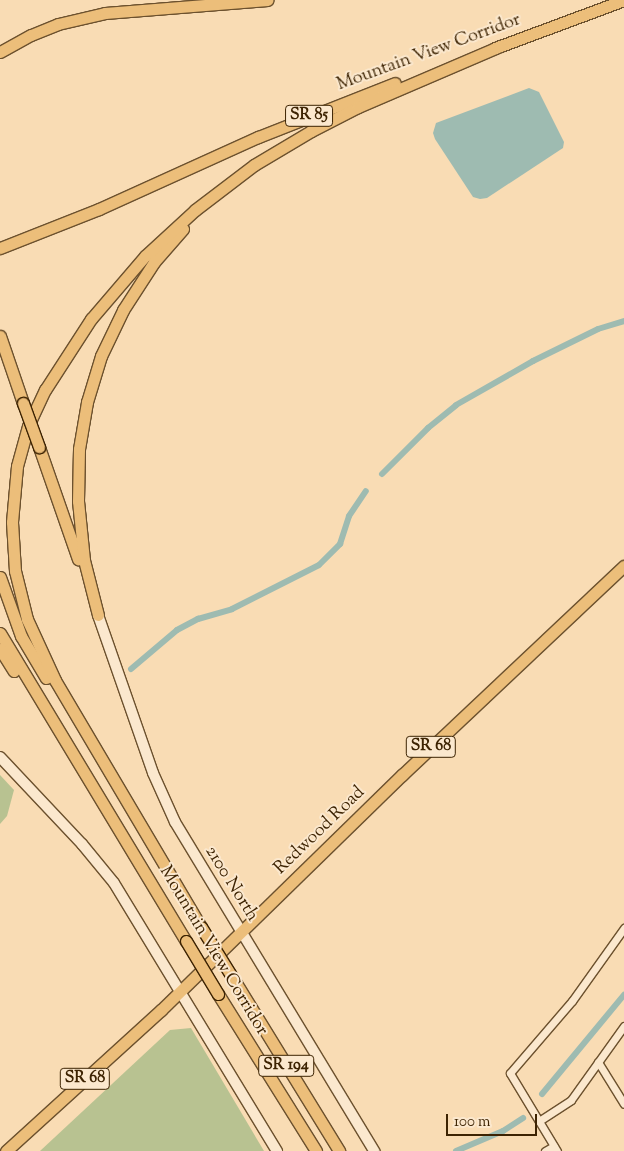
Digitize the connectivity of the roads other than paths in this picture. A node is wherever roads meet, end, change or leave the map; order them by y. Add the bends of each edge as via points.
1 (267, 0) edge
2 (624, 0) edge
3 (500, 46) junction
4 (0, 52) edge
5 (254, 165) junction
6 (0, 248) edge
7 (0, 336) edge
8 (624, 566) edge
9 (0, 577) edge
10 (98, 615) junction
11 (0, 633) edge
12 (0, 649) edge
13 (0, 757) edge
14 (113, 820) junction
15 (141, 827) junction
16 (624, 928) edge
17 (242, 932) junction
18 (180, 991) junction
19 (624, 1026) edge
20 (598, 1062) junction
21 (624, 1104) edge
22 (539, 1121) junction
23 (556, 1148) edge
24 (6, 1151) edge
25 (277, 1151) edge
26 (316, 1151) edge
27 (339, 1151) edge
28 (374, 1151) edge
29 (545, 1151) edge

1 - 4 main road via 105,13 44,30
2 - 3 main road, Mountain View Corridor / SR 85
3 - 5 main road via 342,115
3 - 6 main road, Mountain View Corridor / SR 85 via 303,119 71,221
5 - 10 main road via 197,215 154,262 123,310 99,363 84,417 77,481 81,540
5 - 15 main road via 178,224 104,302 72,345 42,396 28,426 17,466 12,547 27,619 55,680
7 - 10 main road, bridge
8 - 17 main road, Redwood Road / SR 68 via 402,775
9 - 15 main road via 28,650
10 - 17 main road, 2100 North via 166,804
11 - 14 main road
12 - 14 main road
13 - 18 main road via 106,872
14 - 26 main road, Mountain View Corridor / SR 194, bridge
15 - 27 main road, Mountain View Corridor / SR 194, bridge
16 - 22 street via 572,1001 510,1073
17 - 18 main road, Redwood Road / SR 68
17 - 28 main road, 2100 North
18 - 24 main road, Redwood Road / SR 68
18 - 25 main road
19 - 20 street
20 - 21 street
20 - 22 street via 571,1100
22 - 23 street
23 - 29 street

